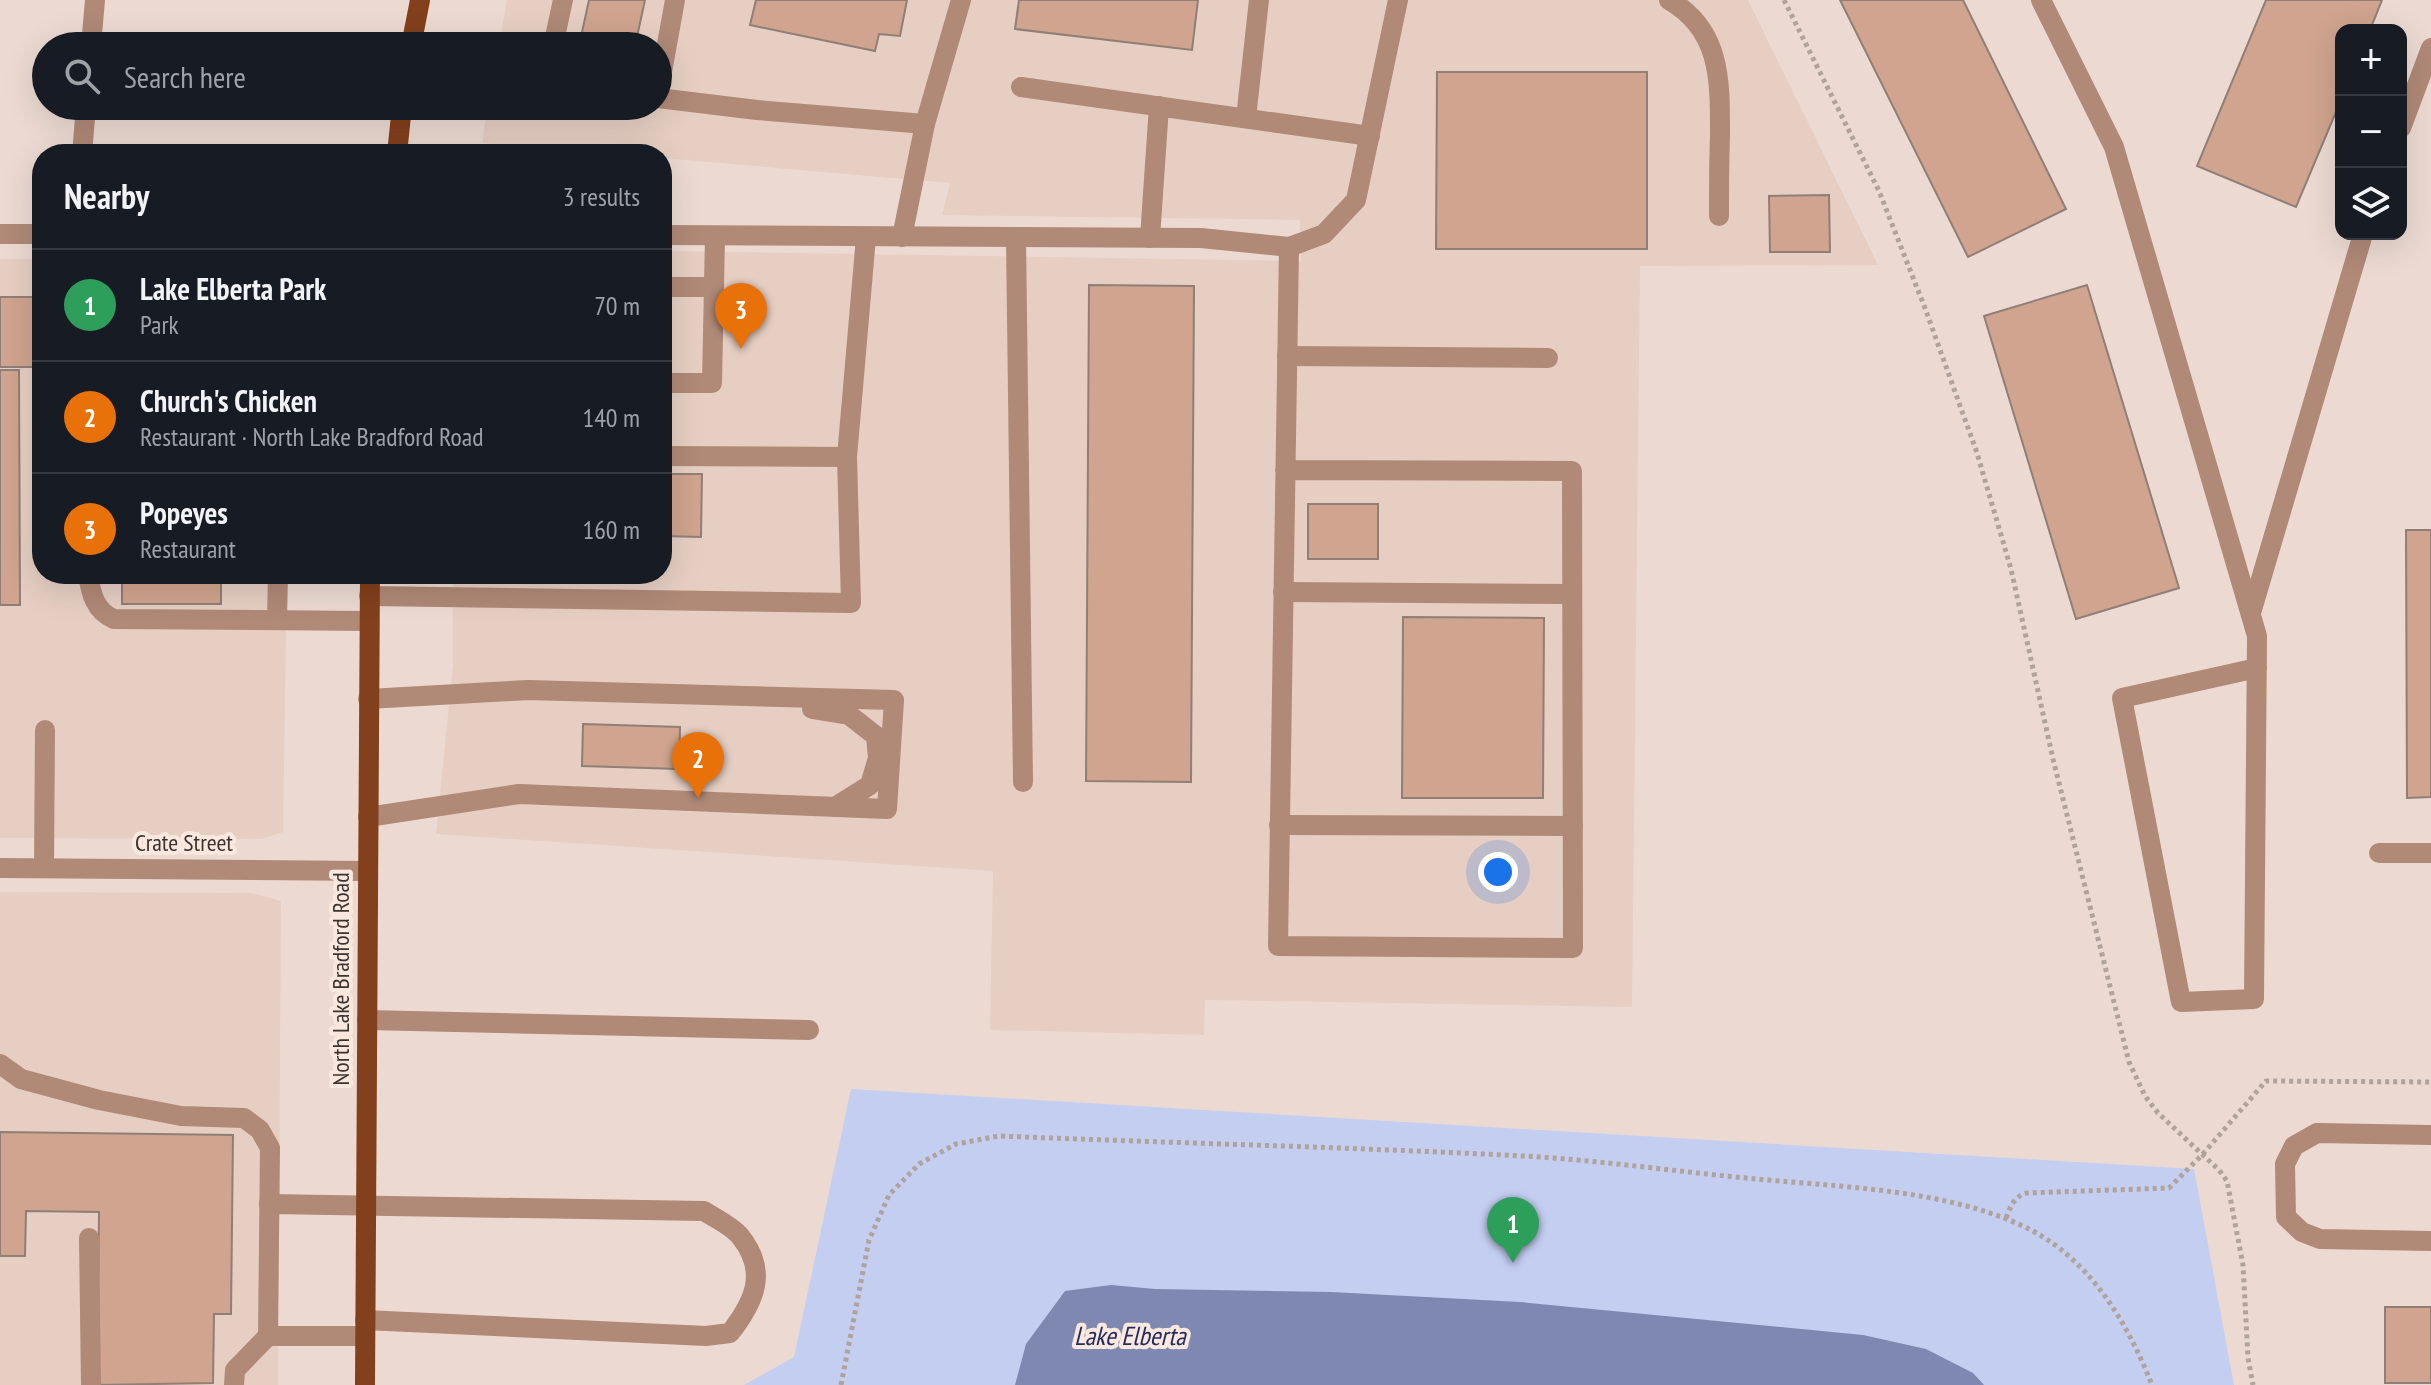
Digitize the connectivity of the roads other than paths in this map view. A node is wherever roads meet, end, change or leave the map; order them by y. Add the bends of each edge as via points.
1 (95, 0) edge
2 (420, 0) edge
3 (563, 0) edge
4 (675, 0) edge
5 (1259, 0) edge
6 (1398, 0) edge
7 (1669, 0) edge
8 (2041, 0) edge
9 (959, 2) edge
10 (92, 32) edge
11 (414, 32) edge
12 (556, 32) edge
13 (669, 32) edge
14 (2431, 48) edge
15 (1021, 87) dead end
16 (672, 98) edge
17 (1159, 106) junction
18 (2407, 112) edge
19 (1246, 118) junction
20 (85, 120) edge
21 (401, 120) edge
22 (925, 124) junction
23 (1370, 136) junction
24 (83, 144) edge
25 (398, 144) edge
26 (1719, 216) dead end
27 (0, 234) edge
28 (32, 234) edge
29 (672, 235) edge
30 (715, 236) junction
31 (866, 237) junction
32 (902, 237) junction
33 (1016, 238) junction
34 (1150, 238) junction
35 (2361, 240) edge
36 (1289, 247) junction
37 (672, 287) edge
38 (713, 287) junction
39 (1287, 356) junction
40 (1548, 358) dead end
41 (672, 383) edge
42 (672, 456) edge
43 (847, 457) junction
44 (1285, 470) junction
45 (90, 584) edge
46 (278, 584) edge
47 (370, 584) edge
48 (1283, 592) junction
49 (1572, 594) junction
50 (369, 596) junction
51 (2251, 613) junction
52 (277, 620) junction
53 (369, 621) junction
54 (2257, 668) junction
55 (556, 690) junction
56 (368, 699) junction
57 (45, 730) dead end
58 (1023, 782) dead end
59 (835, 807) junction
60 (368, 817) junction
61 (1279, 825) junction
62 (1573, 826) junction
63 (2379, 853) dead end
64 (2431, 853) edge
65 (0, 868) edge
66 (44, 868) junction
67 (367, 871) junction
68 (367, 1020) junction
69 (809, 1030) dead end
70 (0, 1064) edge
71 (2431, 1135) edge
72 (269, 1204) junction
73 (365, 1206) junction
74 (89, 1238) dead end
75 (2431, 1241) edge
76 (365, 1328) junction
77 (268, 1336) junction
78 (91, 1385) edge
79 (234, 1385) edge
80 (365, 1385) edge

1 - 10 street
2 - 11 main road
3 - 12 street
4 - 13 street
5 - 19 street
6 - 23 street
7 - 26 street via 1694,20 1712,48 1720,81
8 - 51 street via 2114,147
9 - 22 street
14 - 18 street
15 - 17 street
16 - 22 street
17 - 19 street
17 - 34 street
19 - 23 street
20 - 24 street
21 - 25 main road
22 - 32 street
23 - 36 street via 1356,200 1324,234
27 - 28 street
29 - 30 street
30 - 31 street
30 - 38 street
31 - 32 street
31 - 43 street
32 - 33 street
33 - 34 street
33 - 58 street
34 - 36 street
35 - 51 street
36 - 39 street
37 - 38 street
38 - 41 street via 712,383
39 - 40 street
39 - 44 street
42 - 43 street
43 - 50 street via 851,603
44 - 48 street
44 - 49 street via 1572,471
45 - 52 street via 102,614 114,619
46 - 52 street
47 - 50 main road, North Lake Bradford Road
48 - 49 street
48 - 61 street
49 - 62 street
50 - 53 main road, North Lake Bradford Road
51 - 54 street
52 - 53 street
53 - 56 main road, North Lake Bradford Road
54 - 54 street via 2122,698 2181,1002 2254,999
55 - 56 street
55 - 59 street via 583,704 825,709 849,715 876,736 878,758 870,785
55 - 59 street via 894,700 887,809
56 - 60 main road, North Lake Bradford Road
57 - 66 street
59 - 60 street via 519,794
60 - 67 main road, North Lake Bradford Road
61 - 62 street
61 - 62 street via 1278,946 1557,948 1573,948
63 - 64 street
65 - 66 street, Crate Street
66 - 67 street, Crate Street
67 - 68 main road, North Lake Bradford Road
68 - 69 street
68 - 73 main road, North Lake Bradford Road
70 - 72 street via 21,1079 99,1100 181,1116 244,1118 260,1130 270,1148
71 - 75 street via 2317,1133 2294,1146 2285,1164 2286,1217 2302,1232 2320,1239
72 - 73 street
72 - 77 street
73 - 76 main road, North Lake Bradford Road
73 - 76 street via 704,1211 740,1234 757,1281 748,1309 730,1333 706,1336
74 - 78 street
76 - 77 street
76 - 80 main road, North Lake Bradford Road
77 - 79 street via 235,1370

